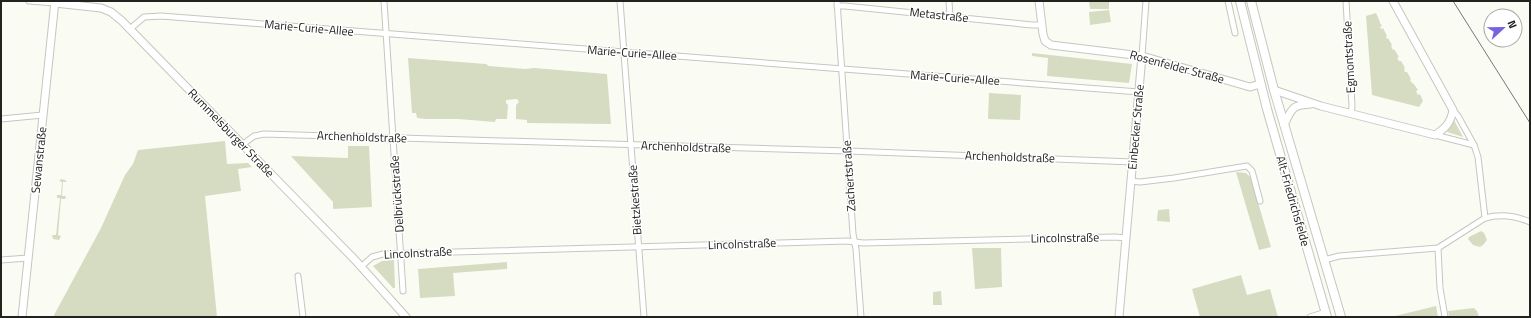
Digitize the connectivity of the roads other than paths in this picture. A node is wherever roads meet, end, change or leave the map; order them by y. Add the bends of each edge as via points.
1 (28, 1) edge
2 (384, 1) edge
3 (620, 1) edge
4 (950, 1) edge
5 (1039, 1) edge
6 (1146, 1) edge
7 (1228, 1) edge
8 (1240, 1) edge
9 (1251, 1) edge
10 (1346, 1) edge
11 (1393, 1) edge
12 (55, 2) edge
13 (837, 4) edge
14 (950, 17) junction
15 (1042, 25) junction
16 (130, 29) junction
17 (1235, 33) dead end
18 (387, 34) junction
19 (624, 53) junction
20 (1142, 56) junction
21 (841, 70) junction
22 (1260, 84) junction
23 (1274, 90) junction
24 (1139, 92) junction
25 (1316, 104) junction
26 (1453, 110) junction
27 (1351, 114) junction
28 (44, 116) junction
29 (1, 119) edge
30 (1284, 124) junction
31 (1435, 135) junction
32 (393, 138) junction
33 (242, 145) junction
34 (631, 145) junction
35 (1474, 145) junction
36 (848, 151) junction
37 (1133, 162) junction
38 (1131, 181) junction
39 (1260, 201) dead end
40 (1485, 218) junction
41 (1530, 222) edge
42 (1126, 238) junction
43 (854, 242) junction
44 (639, 247) junction
45 (1438, 248) junction
46 (400, 253) junction
47 (28, 258) junction
48 (1, 260) edge
49 (1324, 260) junction
50 (361, 267) junction
51 (298, 276) dead end
52 (403, 291) dead end
53 (1327, 315) edge
54 (22, 317) edge
55 (303, 317) edge
56 (406, 317) edge
57 (644, 317) edge
58 (861, 317) edge
59 (1119, 317) edge
60 (1310, 317) edge
61 (1341, 317) edge
62 (1445, 317) edge

1 - 12 street, Rummelsburger Straße
2 - 18 street, Delbrückstraße
3 - 19 street, Bietzkestraße
4 - 14 street
5 - 15 street
6 - 20 street, Einbecker Straße
7 - 17 street
8 - 22 main road, Alt-Friedrichsfelde
9 - 23 main road, Alt-Friedrichsfelde
10 - 27 street, Egmontstraße
11 - 26 street
12 - 16 street, Rummelsburger Straße via 108,10
12 - 28 street, Sewanstraße
13 - 14 street, Metastraße
13 - 21 street, Zachertstraße
14 - 15 street, Metastraße
15 - 20 street, Rosenfelder Straße via 1046,41 1052,45
16 - 18 street, Marie-Curie-Allee via 144,17 157,16
16 - 33 street, Rummelsburger Straße
18 - 19 street, Marie-Curie-Allee
18 - 32 street, Delbrückstraße
19 - 21 street, Marie-Curie-Allee
19 - 34 street, Bietzkestraße
20 - 22 street, Rosenfelder Straße via 1250,87
20 - 24 street, Einbecker Straße
21 - 24 street, Marie-Curie-Allee
21 - 36 street, Zachertstraße
22 - 53 main road, Alt-Friedrichsfelde
23 - 25 street
23 - 30 main road, Alt-Friedrichsfelde
24 - 37 street, Einbecker Straße
25 - 27 street
25 - 30 street via 1298,104
26 - 31 street via 1448,125
26 - 35 street
27 - 31 street
28 - 29 street
28 - 47 street, Sewanstraße
30 - 49 main road, Alt-Friedrichsfelde
31 - 35 street
32 - 33 street, Archenholdstraße via 264,134 254,136
32 - 34 street, Archenholdstraße
32 - 46 street, Delbrückstraße
33 - 50 street, Rummelsburger Straße
34 - 36 street, Archenholdstraße
34 - 44 street, Bietzkestraße
35 - 40 street via 1478,157
36 - 37 street, Archenholdstraße
36 - 43 street, Zachertstraße
37 - 38 street, Einbecker Straße
38 - 39 street, Einbecker Straße via 1174,178 1248,166 1252,171
38 - 42 street, Einbecker Straße
40 - 41 street via 1514,217
40 - 45 street
42 - 43 street, Lincolnstraße
42 - 59 street, Einbecker Straße
43 - 44 street, Lincolnstraße
43 - 58 street, Zachertstraße
44 - 46 street, Lincolnstraße
44 - 57 street, Bietzkestraße
45 - 49 street via 1339,256
45 - 62 street via 1440,288
46 - 50 street, Lincolnstraße via 372,257
46 - 52 street, Delbrückstraße
47 - 48 street
47 - 54 street, Sewanstraße
49 - 61 main road, Alt-Friedrichsfelde
50 - 56 street, Rummelsburger Straße
51 - 55 street
53 - 60 street

